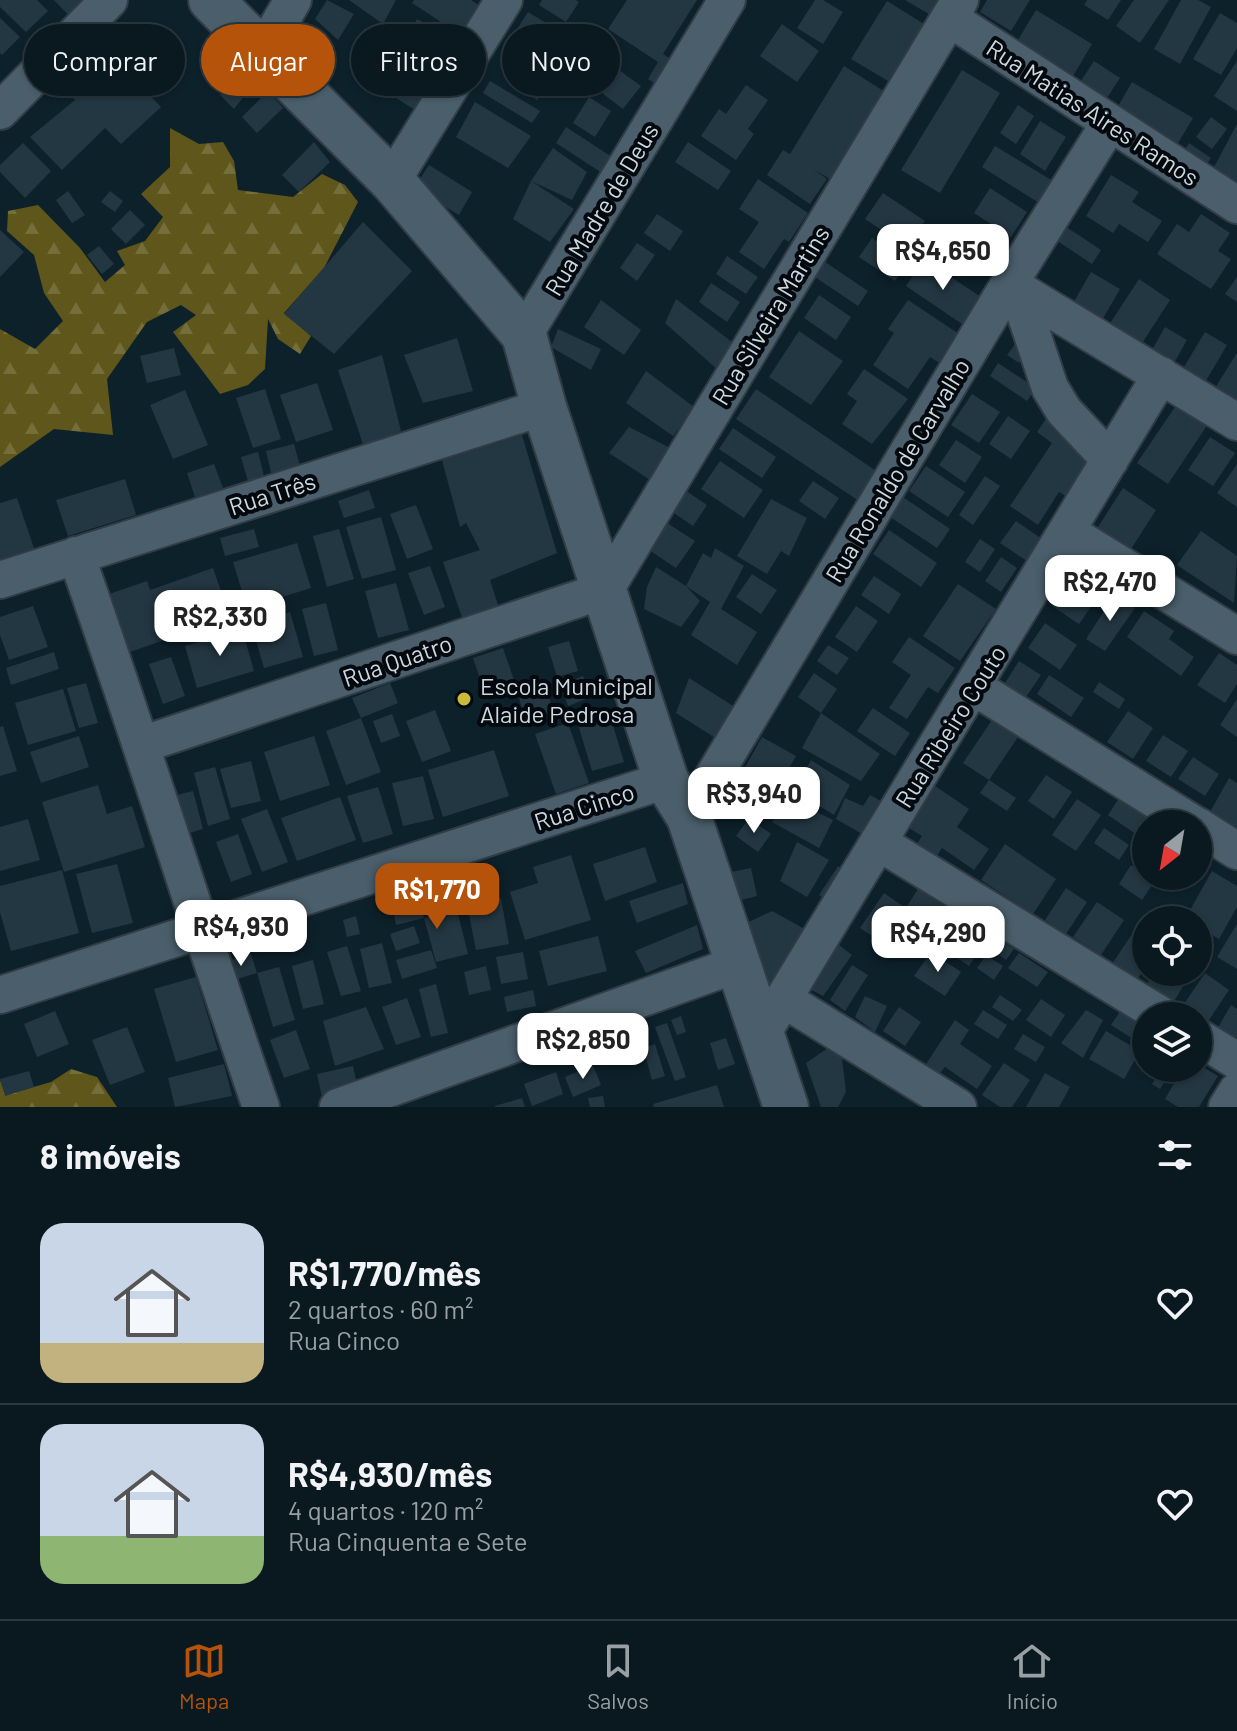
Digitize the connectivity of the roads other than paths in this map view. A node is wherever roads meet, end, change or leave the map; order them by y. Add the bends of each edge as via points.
1 (109, 0) edge
2 (211, 0) edge
3 (293, 0) edge
4 (504, 0) edge
5 (727, 0) edge
6 (955, 9) edge
7 (235, 24) edge
8 (279, 24) edge
9 (308, 96) edge
10 (0, 111) edge
11 (1109, 124) junction
12 (392, 181) junction
13 (1237, 205) edge
14 (1013, 286) junction
15 (524, 335) junction
16 (1161, 375) junction
17 (544, 407) junction
18 (1237, 422) edge
19 (1110, 460) junction
20 (1068, 532) junction
21 (76, 555) junction
22 (0, 580) edge
23 (605, 590) junction
24 (1237, 636) edge
25 (974, 687) junction
26 (144, 744) junction
27 (666, 780) junction
28 (1172, 810) edge
29 (689, 817) junction
30 (1212, 835) edge
31 (878, 842) junction
32 (1237, 851) edge
33 (200, 930) junction
34 (738, 964) junction
35 (0, 995) edge
36 (1140, 1002) edge
37 (774, 1017) junction
38 (1212, 1046) edge
39 (1237, 1061) edge
40 (1237, 1091) edge
41 (261, 1107) edge
42 (338, 1107) edge
43 (786, 1107) edge
44 (958, 1107) edge
45 (1227, 1107) edge

1 - 10 street
2 - 7 street
3 - 8 street
4 - 12 street
5 - 15 street, Rua Madre de Deus
6 - 11 street, Rua Matias Aires Ramos
6 - 23 street, Rua Silveira Martins
9 - 12 street
11 - 13 street, Rua Matias Aires Ramos
11 - 14 street, Rua Ronaldo de Carvalho
12 - 15 street
14 - 16 street
14 - 19 street via 1050,388
14 - 29 street, Rua Ronaldo de Carvalho
15 - 17 street
16 - 18 street
16 - 19 street, Rua Ribeiro Couto
17 - 21 street, Rua Três
17 - 23 street
19 - 20 street, Rua Ribeiro Couto
20 - 24 street
20 - 25 street, Rua Ribeiro Couto
21 - 22 street, Rua Três
21 - 26 street
23 - 26 street, Rua Quatro
23 - 27 street
25 - 28 street
25 - 31 street, Rua Ribeiro Couto
26 - 33 street
27 - 29 street
27 - 33 street, Rua Cinco
29 - 34 street
30 - 32 street
31 - 36 street
31 - 37 street, Rua Ribeiro Couto
33 - 35 street, Rua Cinco
33 - 41 street
34 - 37 street
34 - 42 street
37 - 43 street
37 - 44 street
38 - 39 street
40 - 45 street

